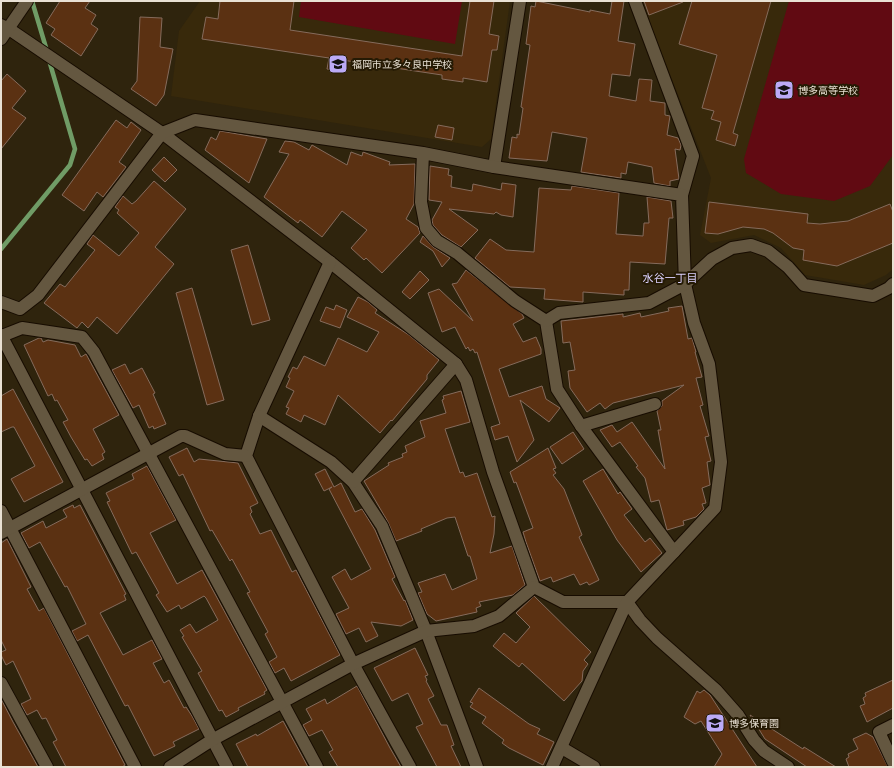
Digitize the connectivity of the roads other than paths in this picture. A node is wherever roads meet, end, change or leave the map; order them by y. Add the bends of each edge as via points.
1 (27, 1) edge
2 (520, 1) edge
3 (635, 1) edge
4 (5, 27) edge
5 (1, 39) edge
6 (162, 134) junction
7 (423, 153) junction
8 (494, 167) junction
9 (682, 195) junction
10 (330, 262) junction
11 (685, 284) junction
12 (893, 284) edge
13 (1, 302) edge
14 (546, 321) junction
15 (1, 336) edge
16 (456, 364) junction
17 (656, 404) dead end
18 (259, 416) junction
19 (581, 426) junction
20 (149, 453) junction
21 (246, 456) junction
22 (353, 482) junction
23 (82, 490) junction
24 (1, 511) edge
25 (6, 531) edge
26 (674, 552) junction
27 (534, 587) junction
28 (627, 602) junction
29 (426, 631) junction
30 (353, 664) junction
31 (1, 683) edge
32 (282, 702) junction
33 (893, 725) edge
34 (212, 740) junction
35 (562, 748) junction
36 (893, 762) edge
37 (47, 767) edge
38 (135, 767) edge
39 (170, 767) edge
40 (227, 767) edge
41 (317, 767) edge
42 (410, 767) edge
43 (477, 767) edge
44 (552, 767) edge
45 (594, 767) edge
46 (788, 767) edge

1 - 4 street
2 - 8 street
3 - 9 street via 693,156
4 - 5 street
4 - 6 street
6 - 7 street via 195,120
6 - 10 street
6 - 13 street via 38,295 20,309
7 - 8 street
7 - 14 street via 421,202 426,228 437,241 457,253 515,301
8 - 9 street
9 - 11 street
10 - 16 street
10 - 18 street
11 - 12 street via 712,259 732,248 751,246 768,250 804,284 873,296
11 - 14 street via 649,303 559,313
11 - 26 street via 694,323 709,364 721,462 715,508
14 - 19 street via 557,389
15 - 20 street via 22,328 82,337 94,352
15 - 23 street
16 - 22 street
16 - 27 street via 466,380 493,472
17 - 19 street
18 - 21 street
18 - 22 street via 330,462
19 - 26 street
20 - 21 street via 181,436 186,436 226,454
20 - 23 street
20 - 32 street
21 - 30 street
22 - 29 street via 382,526
23 - 25 street
23 - 34 street
24 - 25 street
25 - 38 street
26 - 28 street
27 - 28 street via 563,602
27 - 29 street via 499,616 474,626
28 - 35 street
28 - 46 street via 657,638 716,690 738,715 754,740
29 - 30 street
29 - 43 street
30 - 32 street
30 - 42 street
31 - 37 street
32 - 34 street
32 - 41 street
33 - 36 street via 879,732
34 - 39 street
34 - 40 street
35 - 44 street
35 - 45 street

